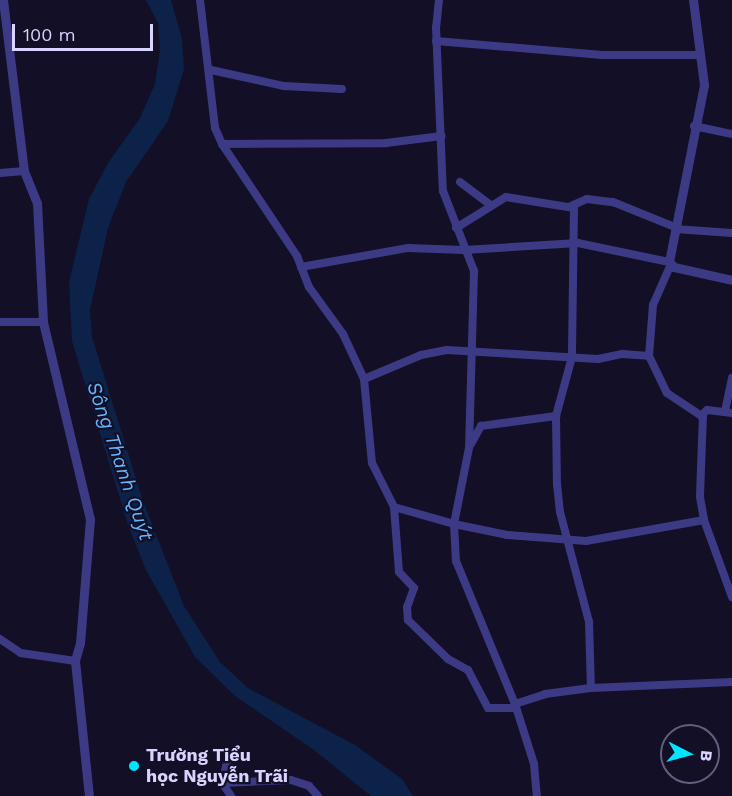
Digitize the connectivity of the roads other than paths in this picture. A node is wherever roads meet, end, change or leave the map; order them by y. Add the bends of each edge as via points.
1 (3, 0) edge
2 (200, 0) edge
3 (438, 0) edge
4 (693, 0) edge
5 (436, 41) junction
6 (701, 55) junction
7 (211, 70) junction
8 (342, 89) dead end
9 (694, 126) junction
10 (732, 134) edge
11 (442, 136) junction
12 (222, 144) junction
13 (24, 171) junction
14 (0, 173) edge
15 (460, 182) dead end
16 (491, 205) junction
17 (571, 206) junction
18 (456, 228) junction
19 (675, 228) junction
20 (732, 232) edge
21 (571, 246) junction
22 (464, 250) junction
23 (670, 263) junction
24 (301, 267) junction
25 (732, 280) edge
26 (0, 322) edge
27 (43, 322) junction
28 (473, 350) junction
29 (649, 356) junction
30 (572, 357) junction
31 (732, 378) edge
32 (364, 379) junction
33 (729, 412) edge
34 (556, 416) junction
35 (703, 417) junction
36 (469, 448) junction
37 (394, 507) junction
38 (704, 520) junction
39 (454, 524) junction
40 (568, 540) junction
41 (732, 597) edge
42 (0, 639) edge
43 (75, 661) junction
44 (732, 682) edge
45 (591, 688) junction
46 (515, 706) junction
47 (227, 762) dead end
48 (222, 783) junction
49 (89, 796) edge
50 (231, 796) edge
51 (318, 796) edge
52 (537, 796) edge

1 - 13 street
2 - 7 street
3 - 5 street
4 - 6 street
5 - 6 street via 602,55
5 - 11 street
6 - 9 street via 704,85
7 - 8 street via 284,86
7 - 12 street via 215,128
9 - 10 street
9 - 19 street
11 - 12 street via 386,143
11 - 18 street via 443,191
12 - 24 street via 266,205
13 - 14 street
13 - 27 street via 37,203
15 - 16 street
16 - 17 street via 506,198
16 - 18 street
17 - 19 street via 587,199 613,202
17 - 21 street
18 - 22 street
19 - 20 street
19 - 23 street
21 - 22 street
21 - 23 street via 585,243
21 - 30 street
22 - 24 street via 408,248
22 - 28 street via 474,271
23 - 25 street
23 - 29 street via 653,305
24 - 32 street via 323,311 353,351
26 - 27 street
27 - 43 street via 90,519 80,643
28 - 30 street
28 - 32 street via 421,355
28 - 36 street
29 - 30 street
29 - 35 street via 667,393
30 - 34 street
31 - 33 street
32 - 37 street via 372,463
33 - 35 street via 707,410
34 - 36 street via 481,426
34 - 40 street via 558,493
35 - 38 street via 700,497
36 - 39 street
37 - 39 street
37 - 46 street via 399,572 414,588 407,607 408,620 448,659 468,670 488,708
38 - 40 street via 586,541
38 - 41 street
39 - 40 street via 507,535
39 - 46 street via 456,561
40 - 45 street via 589,622
42 - 43 street via 21,653
43 - 49 street
44 - 45 street
45 - 46 street via 545,694
46 - 52 street via 534,764
47 - 48 street
48 - 50 street
48 - 51 street via 291,780 309,786

